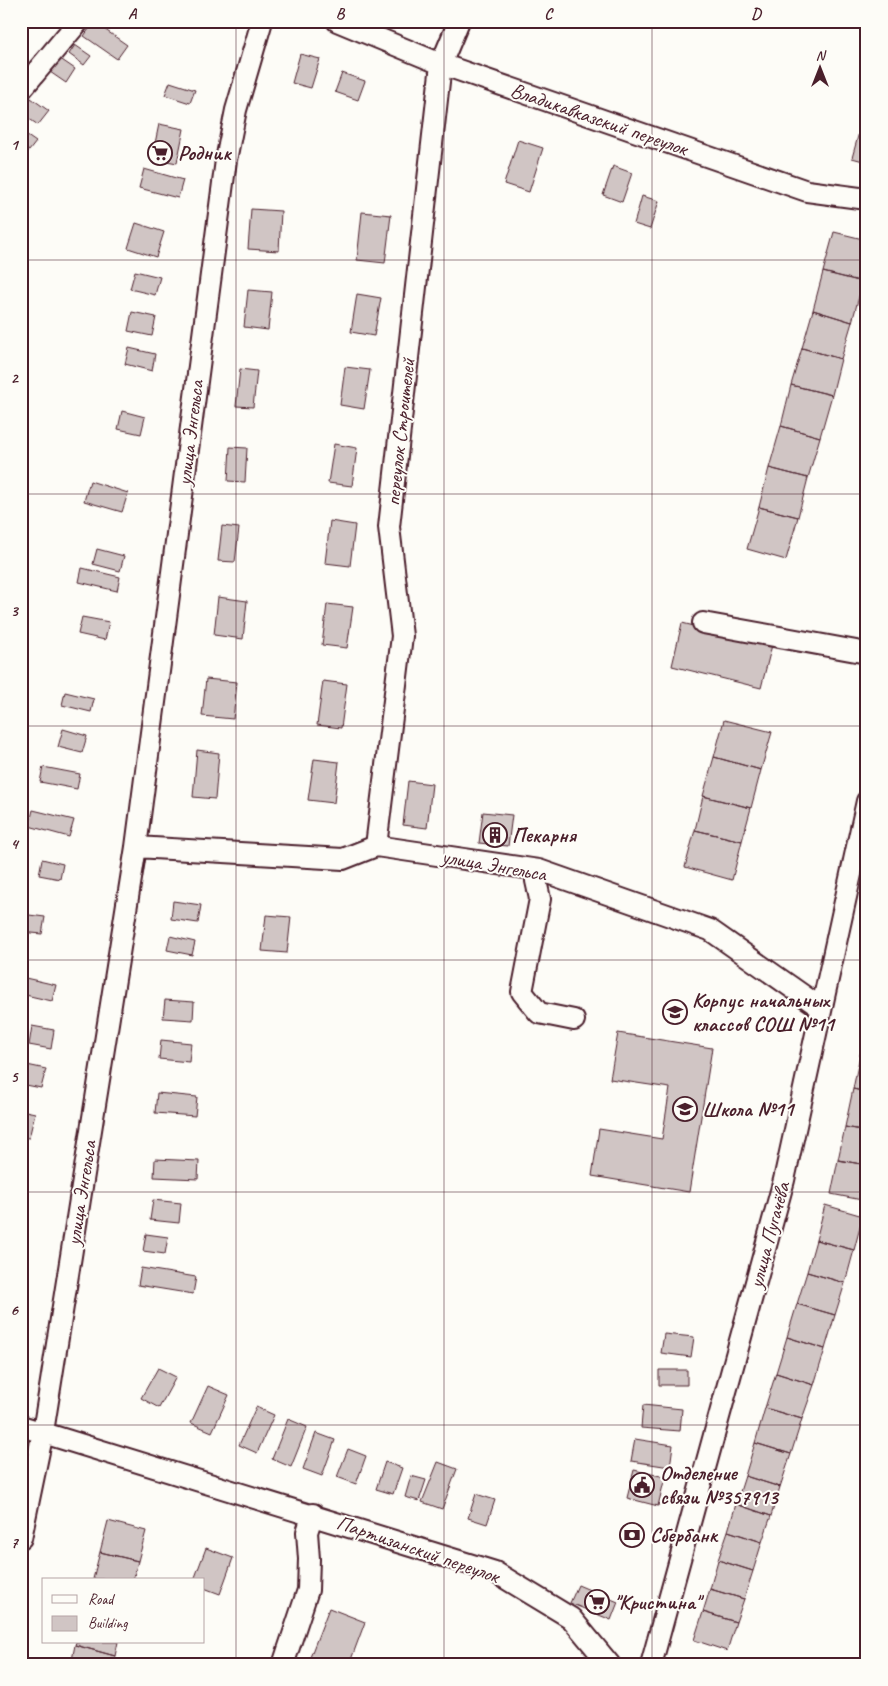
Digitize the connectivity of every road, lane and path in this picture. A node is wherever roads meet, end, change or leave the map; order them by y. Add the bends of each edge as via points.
1 (79, 21) edge
2 (262, 21) edge
3 (337, 21) edge
4 (459, 21) edge
5 (441, 64) junction
6 (21, 90) edge
7 (867, 199) edge
8 (703, 623) dead end
9 (867, 653) edge
10 (867, 801) edge
11 (376, 846) junction
12 (136, 848) junction
13 (539, 870) junction
14 (821, 1008) junction
15 (574, 1020) dead end
16 (21, 1426) edge
17 (43, 1432) junction
18 (313, 1514) junction
19 (21, 1538) edge
20 (283, 1665) edge
21 (610, 1665) edge
22 (651, 1665) edge

1 - 6 street
2 - 12 street, улица Энгельса via 236,110 226,160
3 - 5 street, Владикавказский переулок
4 - 5 street, переулок Строителей
5 - 7 street, Владикавказский переулок via 807,191
5 - 11 street, переулок Строителей via 390,528 402,636
8 - 9 street
10 - 14 street, улица Пугачёва via 842,894
11 - 12 street, улица Энгельса via 343,859
11 - 13 street, улица Энгельса
12 - 17 street, улица Энгельса
13 - 14 street, улица Энгельса via 710,930
13 - 15 street via 536,882 540,899 522,992 539,1013
14 - 22 street, улица Пугачёва via 784,1180
16 - 17 street, Партизанский переулок
17 - 18 street, Партизанский переулок
17 - 19 street, улица Энгельса
18 - 20 street, Партизанский переулок via 307,1532 308,1590
18 - 21 street, Партизанский переулок via 494,1572 571,1618

